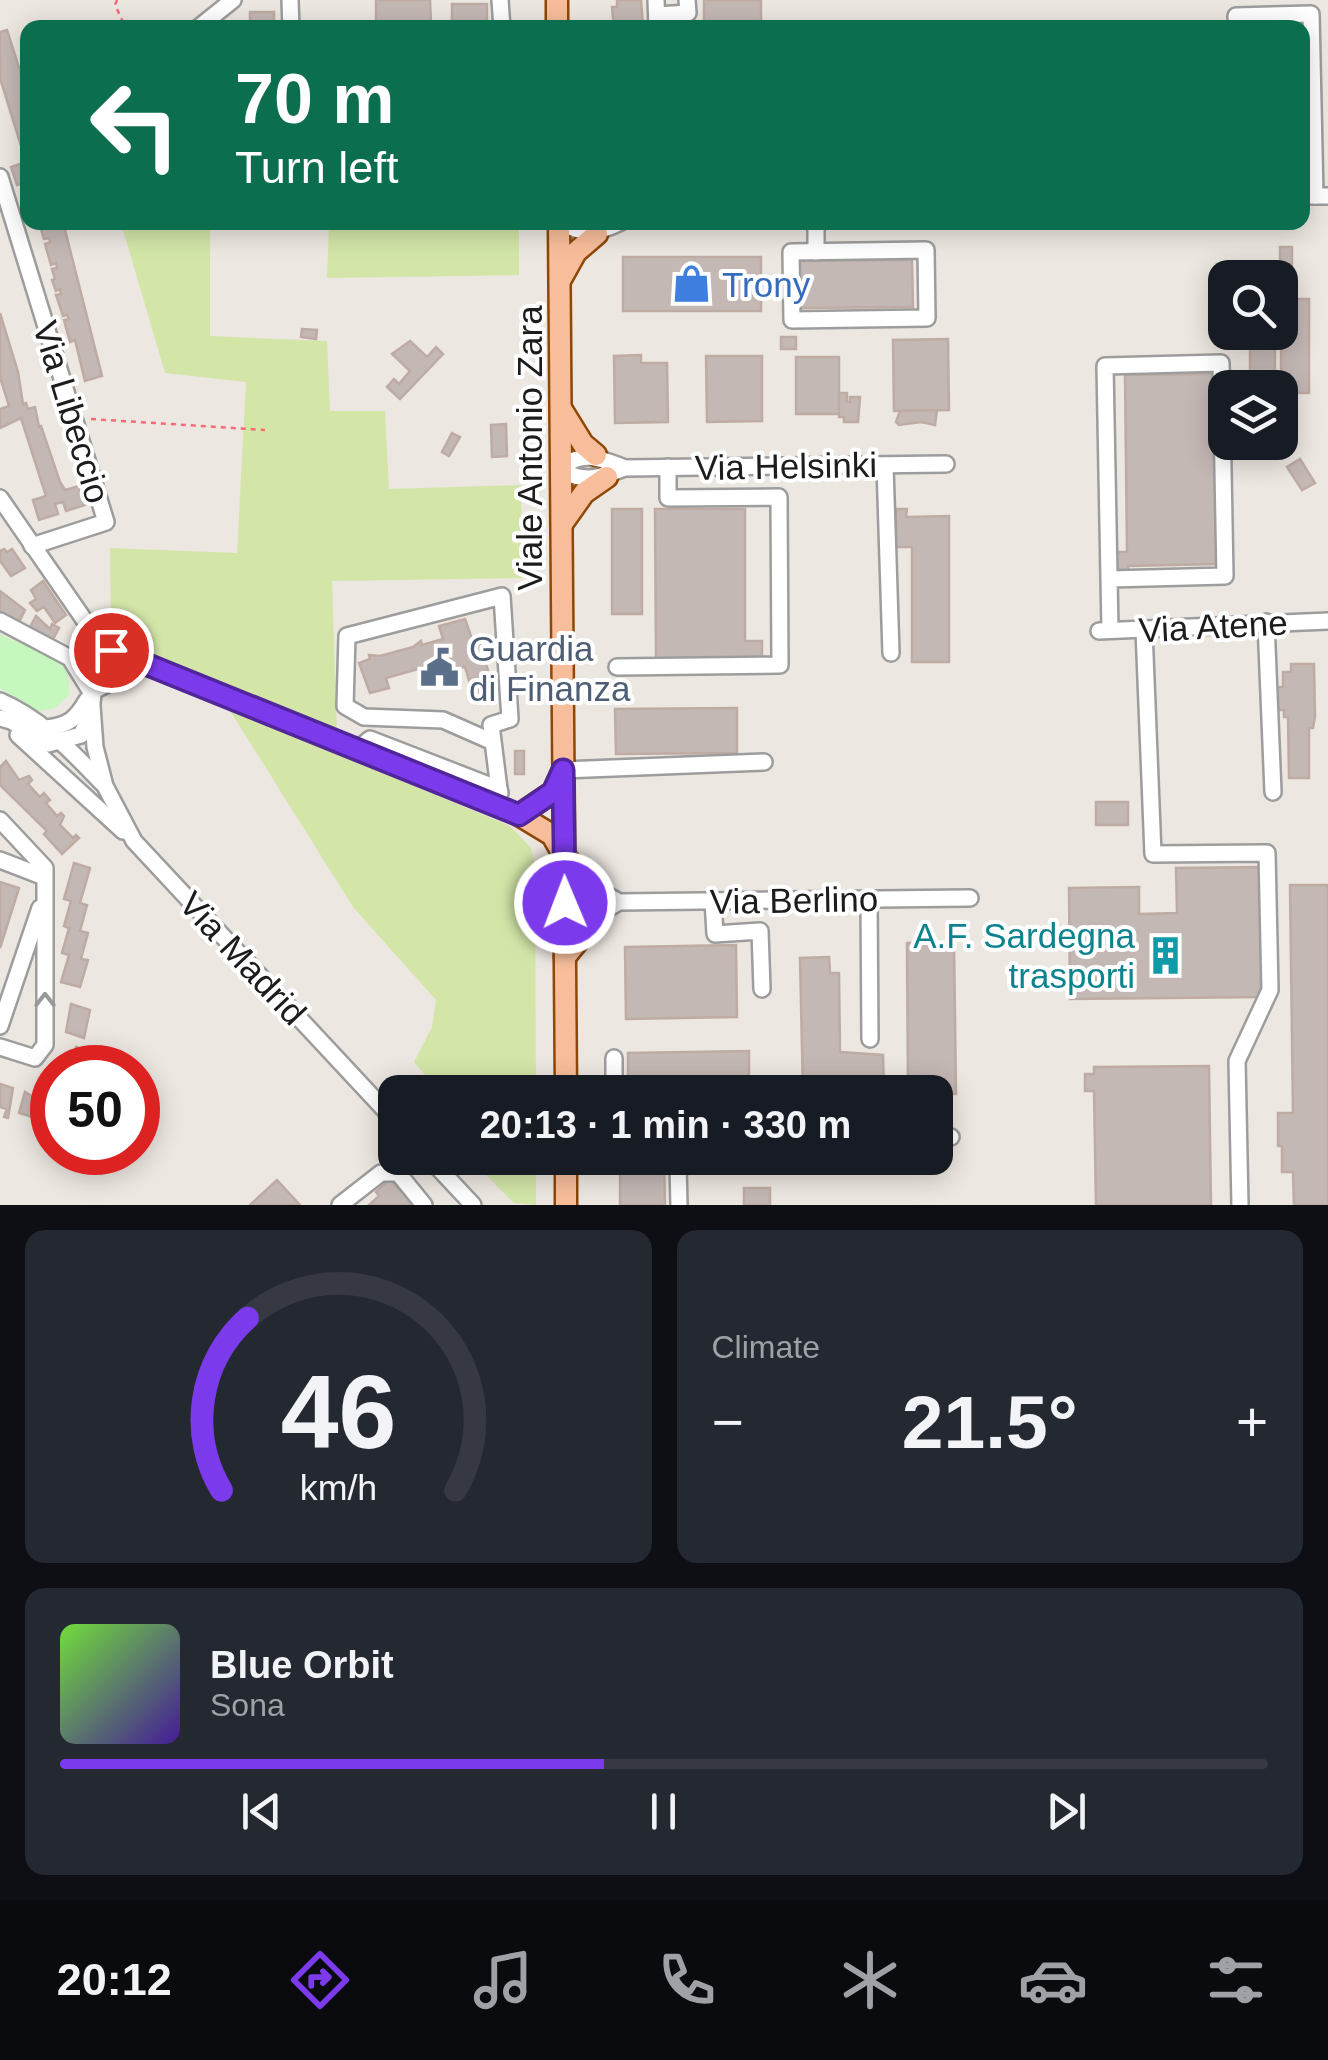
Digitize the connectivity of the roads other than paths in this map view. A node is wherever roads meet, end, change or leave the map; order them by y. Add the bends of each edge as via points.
1 (233, 0) edge
2 (688, 0) edge
3 (657, 14) edge
4 (208, 20) edge
5 (1236, 20) edge
6 (0, 177) edge
7 (1315, 196) edge
8 (20, 222) edge
9 (23, 230) edge
10 (560, 230) edge
11 (584, 230) edge
12 (605, 230) edge
13 (816, 230) edge
14 (597, 234) junction
15 (816, 252) junction
16 (560, 281) junction
17 (561, 408) junction
18 (596, 455) junction
19 (946, 464) dead end
20 (885, 466) junction
21 (668, 467) junction
22 (561, 468) junction
23 (616, 472) junction
24 (0, 498) edge
25 (562, 524) junction
26 (32, 546) junction
27 (1110, 579) junction
28 (0, 621) edge
29 (1328, 621) edge
30 (1266, 622) junction
31 (1144, 630) junction
32 (94, 634) junction
33 (891, 653) dead end
34 (148, 666) junction
35 (617, 666) dead end
36 (91, 692) junction
37 (0, 701) edge
38 (364, 717) junction
39 (0, 721) edge
40 (47, 728) junction
41 (61, 742) junction
42 (493, 742) junction
43 (363, 744) junction
44 (764, 762) dead end
45 (563, 770) junction
46 (105, 786) junction
47 (499, 789) junction
48 (1272, 792) dead end
49 (100, 810) junction
50 (510, 811) junction
51 (0, 820) edge
52 (134, 840) junction
53 (564, 856) junction
54 (0, 860) edge
55 (44, 876) junction
56 (600, 891) junction
57 (44, 895) junction
58 (970, 898) dead end
59 (869, 899) junction
60 (713, 901) junction
61 (619, 902) junction
62 (565, 903) junction
63 (600, 914) junction
64 (565, 956) junction
65 (762, 990) dead end
66 (0, 1026) edge
67 (870, 1038) dead end
68 (0, 1047) edge
69 (614, 1058) dead end
70 (566, 1075) edge
71 (614, 1075) edge
72 (378, 1104) edge
73 (445, 1175) edge
74 (566, 1175) edge
75 (678, 1175) edge
76 (471, 1204) edge
77 (340, 1205) edge
78 (424, 1205) edge
79 (566, 1205) edge
80 (679, 1205) edge
81 (1240, 1205) edge

1 - 4 street
2 - 3 street via 688,14
5 - 7 street via 1311,14
6 - 8 street, Via Libeccio
9 - 26 street, Via Libeccio via 106,522
10 - 16 main road, Viale Antonio Zara
11 - 14 street
12 - 14 street
13 - 15 street
14 - 16 main road via 576,252
15 - 15 street via 791,252 792,320 926,318 926,250
16 - 17 main road, Viale Antonio Zara
17 - 18 main road
17 - 22 main road, Viale Antonio Zara
18 - 22 street
18 - 23 street, Via Helsinki
19 - 20 street, Via Helsinki
20 - 21 street, Via Helsinki
20 - 33 street
21 - 23 street, Via Helsinki
21 - 35 street via 668,498 779,498 780,665
22 - 23 street, Via Helsinki via 571,476
22 - 25 main road, Viale Antonio Zara
23 - 25 main road via 584,493
24 - 26 street
25 - 45 main road, Viale Antonio Zara
26 - 32 street
27 - 27 street via 1106,366 1221,363 1224,576
27 - 31 street, Via Atene via 1104,630
28 - 36 street via 70,658
29 - 30 street, Via Atene
30 - 31 street, Via Atene
30 - 48 street
31 - 81 street via 1153,854 1267,853 1270,990 1237,1061
32 - 34 street via 111,650
32 - 36 street
34 - 36 street
34 - 43 street
36 - 40 street via 77,717
36 - 41 street via 81,735
36 - 46 street
37 - 40 street
38 - 42 street via 443,720
38 - 42 street via 345,706 347,636 502,596 510,719 491,725
38 - 43 street
39 - 41 street via 12,720 48,744
39 - 49 street
40 - 41 street
41 - 46 street
41 - 49 street via 59,759
42 - 47 street
43 - 47 street
43 - 50 street
44 - 45 street
45 - 50 main road via 553,792
45 - 53 main road, Viale Antonio Zara
46 - 52 street, Via Madrid
47 - 50 street
49 - 52 street
50 - 53 main road via 552,835
51 - 55 street via 45,868
52 - 72 street, Via Madrid
53 - 56 main road
53 - 62 main road, Viale Antonio Zara
54 - 55 street
55 - 57 street
56 - 61 street
56 - 62 street
57 - 66 street
68 -> 57 street via 35,1058 45,1046
58 - 59 street, Via Berlino
59 - 60 street, Via Berlino
59 - 67 street
60 - 61 street, Via Berlino
60 - 65 street via 714,934 760,931
61 - 63 street
62 - 63 street
62 - 64 main road, Viale Antonio Zara
63 - 64 main road
64 - 70 main road, Viale Antonio Zara
69 - 71 street
73 - 76 street
74 - 79 main road
75 - 80 street
77 - 78 street via 381,1174 398,1173

